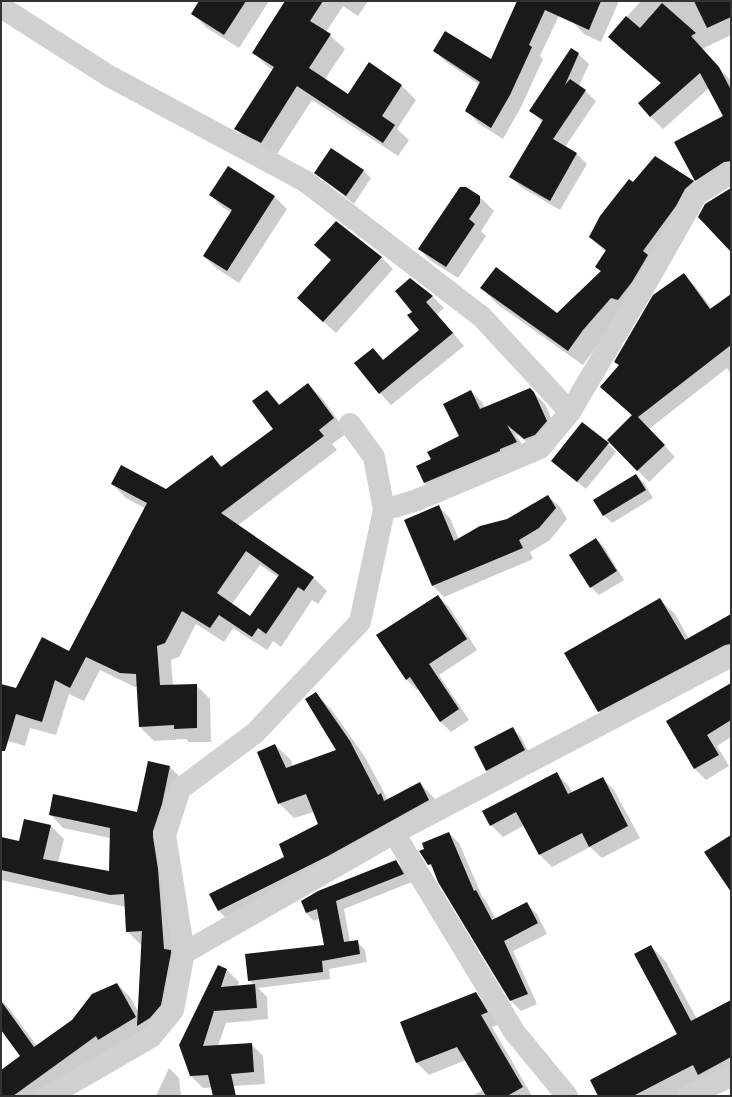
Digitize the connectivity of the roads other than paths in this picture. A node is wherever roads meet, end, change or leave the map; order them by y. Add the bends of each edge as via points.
1 (1, 7) edge
2 (731, 173) edge
3 (570, 412) junction
4 (350, 424) dead end
5 (384, 510) junction
6 (731, 656) edge
7 (394, 833) junction
8 (184, 953) junction
9 (731, 1076) edge
10 (49, 1096) edge
11 (567, 1096) edge
12 (688, 1096) edge

1 - 3 street via 109,76 305,181 482,317
2 - 3 street via 696,195
3 - 5 street via 540,448 417,500
4 - 5 street via 374,457
5 - 8 street via 360,622 255,733 180,789 165,835
6 - 7 street
7 - 8 street
7 - 11 street via 514,1033
8 - 10 street via 173,1010 151,1037
9 - 12 street

